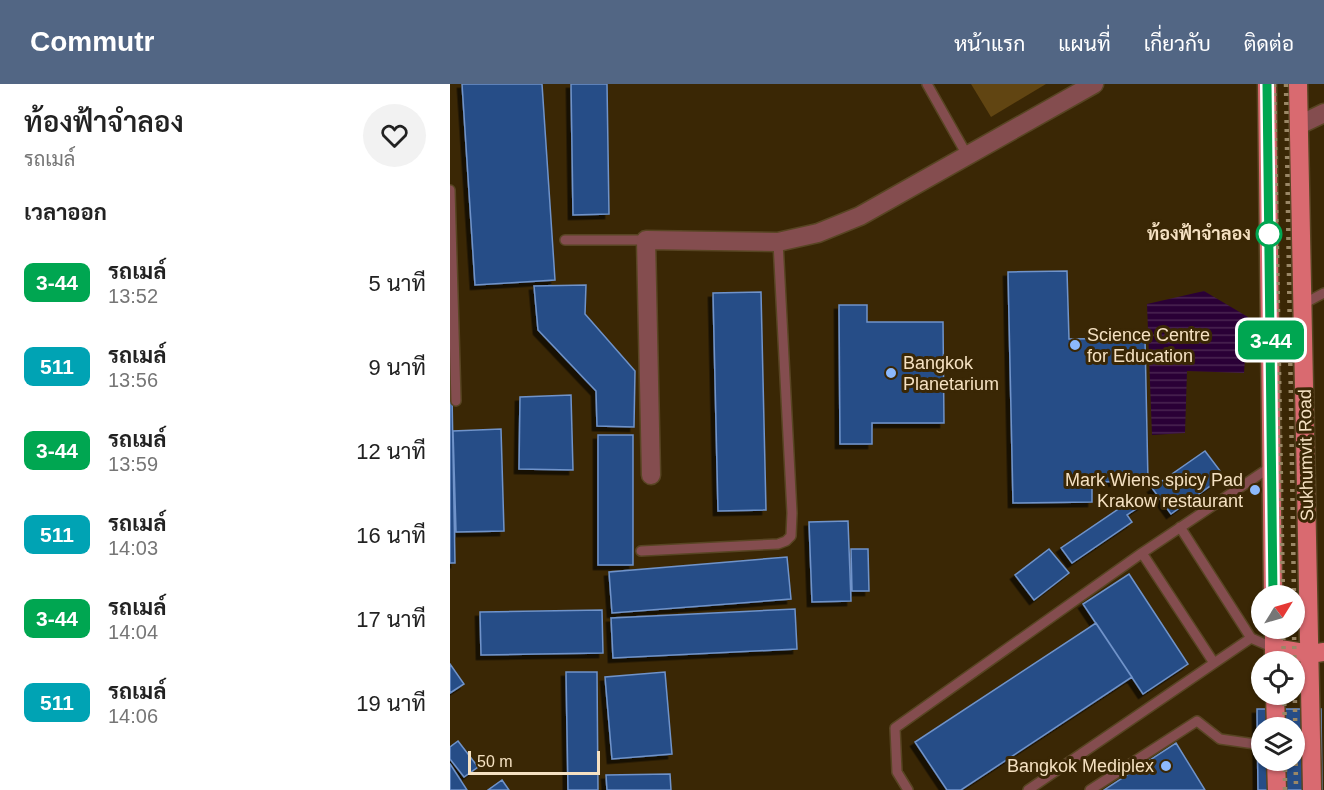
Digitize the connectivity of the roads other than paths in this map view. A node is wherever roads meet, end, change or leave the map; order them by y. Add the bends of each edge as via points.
1 (927, 84) edge
2 (1094, 84) edge
3 (1267, 84) edge
4 (1298, 84) edge
5 (1324, 113) edge
6 (1299, 125) junction
7 (1268, 126) junction
8 (967, 155) junction
9 (450, 190) edge
10 (565, 240) dead end
11 (646, 240) junction
12 (778, 242) junction
13 (1324, 293) edge
14 (1303, 304) junction
15 (456, 401) dead end
16 (1272, 466) junction
17 (651, 475) dead end
18 (1180, 527) junction
19 (641, 551) dead end
20 (1142, 553) junction
21 (1273, 585) edge
22 (1251, 638) joint
23 (1252, 639) edge
24 (1269, 651) edge
25 (1317, 653) edge
26 (1214, 663) junction
27 (1251, 743) edge
28 (1276, 771) edge
29 (908, 790) edge
30 (1028, 790) edge
31 (1090, 790) edge
32 (1277, 790) edge
33 (1312, 790) edge

1 - 8 lane
2 - 8 street
3 - 7 main road, Sukhumvit Road
4 - 6 main road, Sukhumvit Road
5 - 6 street
6 - 7 main road
6 - 14 main road, Sukhumvit Road
7 - 16 main road, Sukhumvit Road
8 - 12 street via 860,216 818,233
9 - 15 lane
10 - 11 lane
11 - 12 street
11 - 17 street
12 - 19 lane via 791,536 778,544
13 - 14 lane
14 - 25 main road, Sukhumvit Road
16 - 18 lane
16 - 21 main road, Sukhumvit Road
18 - 20 lane
18 - 22 lane
20 - 26 lane
20 - 29 lane via 895,728 897,772
22 - 26 lane
23 - 24 lane
25 - 33 main road, Sukhumvit Road
26 - 30 lane
27 - 31 lane via 1220,739 1197,721
28 - 32 main road

